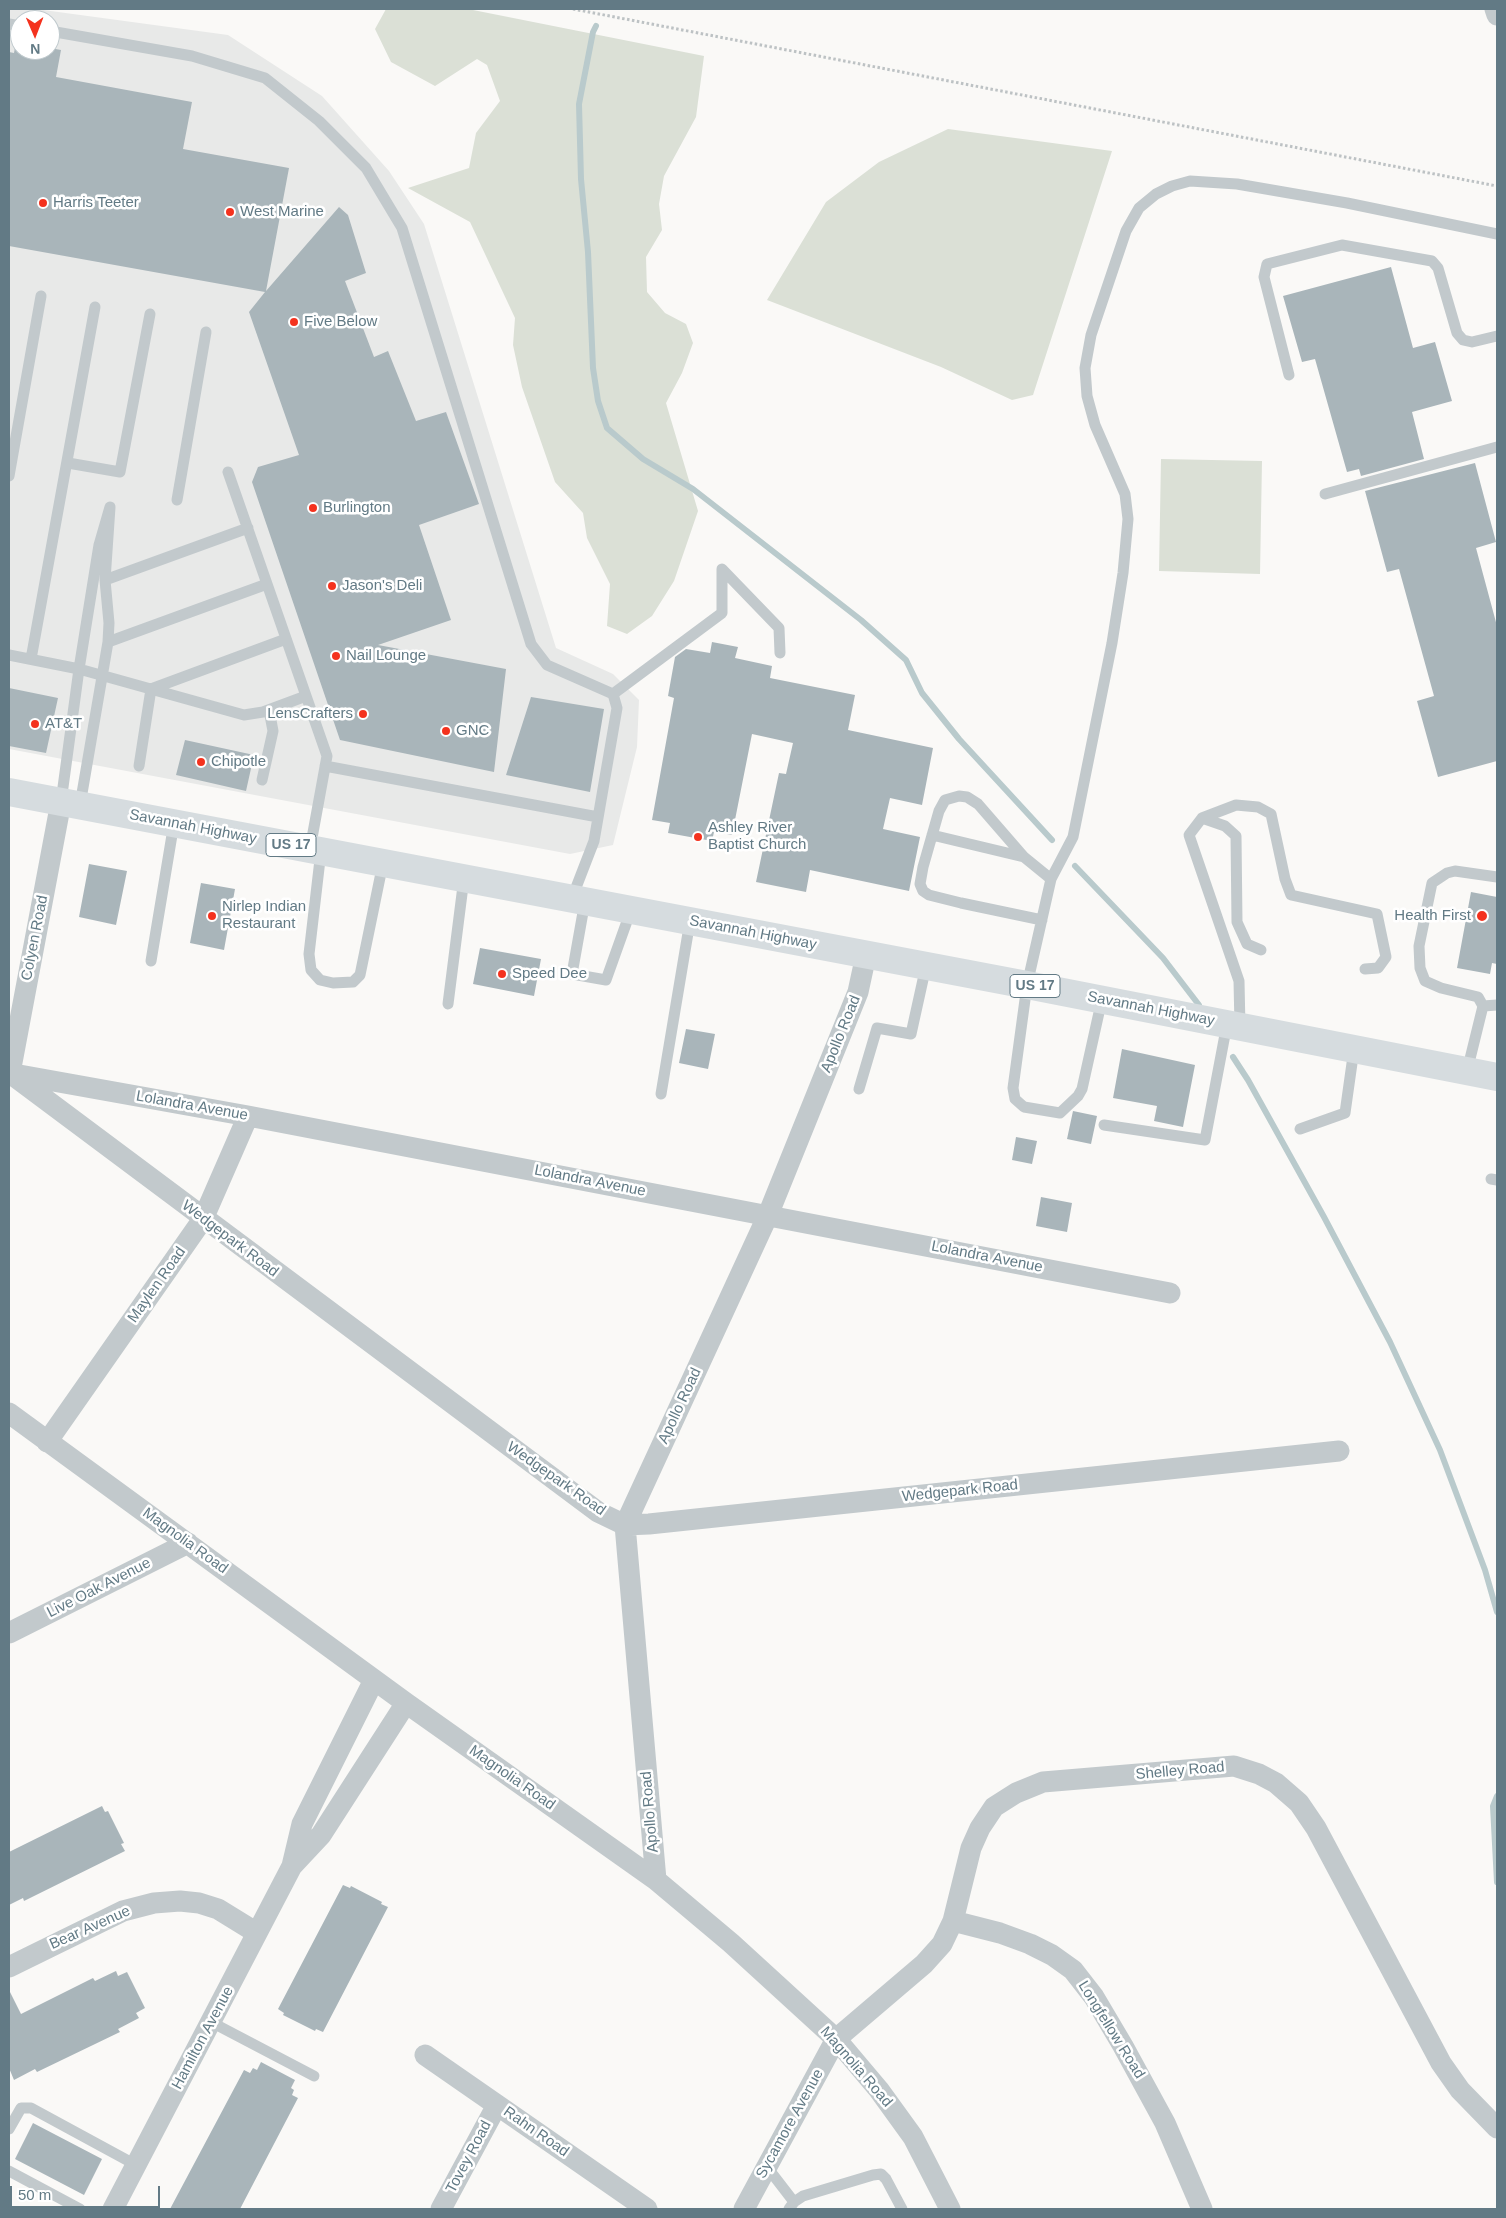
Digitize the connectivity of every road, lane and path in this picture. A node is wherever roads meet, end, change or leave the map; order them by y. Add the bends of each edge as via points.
1 (573, 9) edge
2 (1495, 9) edge
3 (1497, 15) edge
4 (60, 33) edge
5 (1497, 186) edge
6 (1497, 234) edge
7 (41, 296) dead end
8 (95, 307) dead end
9 (150, 314) dead end
10 (206, 332) dead end
11 (1497, 336) edge
12 (1289, 375) dead end
13 (1497, 447) edge
14 (68, 463) junction
15 (228, 472) dead end
16 (9, 476) edge
17 (1325, 494) dead end
18 (177, 500) dead end
19 (248, 528) junction
20 (104, 580) junction
21 (267, 584) junction
22 (286, 639) junction
23 (108, 642) junction
24 (780, 654) dead end
25 (9, 655) edge
26 (31, 659) junction
27 (79, 669) junction
28 (103, 676) junction
29 (151, 690) junction
30 (613, 694) junction
31 (306, 696) junction
32 (269, 710) junction
33 (139, 766) dead end
34 (325, 766) junction
35 (262, 780) dead end
36 (9, 792) edge
37 (71, 804) junction
38 (598, 817) junction
39 (1202, 818) junction
40 (174, 823) junction
41 (932, 835) junction
42 (315, 850) junction
43 (1024, 857) junction
44 (383, 863) junction
45 (1497, 876) edge
46 (464, 878) junction
47 (1051, 879) junction
48 (579, 900) junction
49 (631, 910) junction
50 (1042, 920) junction
51 (690, 921) junction
52 (1261, 950) dead end
53 (866, 955) junction
54 (151, 961) dead end
55 (926, 966) junction
56 (1365, 969) dead end
57 (1027, 985) junction
58 (1102, 999) junction
59 (448, 1004) dead end
60 (1497, 1005) edge
61 (1483, 1006) junction
62 (1234, 1025) junction
63 (1354, 1049) junction
64 (1467, 1071) junction
65 (9, 1073) edge
66 (1497, 1077) edge
67 (859, 1089) dead end
68 (661, 1094) dead end
69 (248, 1116) junction
70 (1104, 1126) dead end
71 (1300, 1129) dead end
72 (768, 1215) junction
73 (203, 1219) junction
74 (1170, 1292) dead end
75 (9, 1413) edge
76 (47, 1442) junction
77 (1339, 1451) dead end
78 (625, 1525) junction
79 (188, 1543) junction
80 (9, 1633) edge
81 (374, 1680) junction
82 (406, 1703) junction
83 (331, 1766) junction
84 (357, 1780) junction
85 (292, 1866) junction
86 (656, 1880) junction
87 (954, 1921) junction
88 (257, 1933) junction
89 (9, 1967) edge
90 (211, 2022) junction
91 (836, 2039) junction
92 (425, 2055) dead end
93 (314, 2076) dead end
94 (496, 2105) junction
95 (1497, 2128) edge
96 (9, 2129) edge
97 (136, 2165) junction
98 (767, 2167) junction
99 (9, 2171) edge
100 (792, 2206) edge
101 (80, 2209) edge
102 (113, 2209) edge
103 (441, 2209) edge
104 (647, 2209) edge
105 (744, 2209) edge
106 (902, 2209) edge
107 (950, 2209) edge
108 (1202, 2209) edge

1 - 5 path
2 - 3 street
4 - 30 lane via 192,56 265,78 319,121 366,168 402,228 531,644 547,664
6 - 47 lane via 1237,184 1190,181 1156,194 1139,208 1119,250 1091,335 1085,368 1087,396 1095,425 1125,494 1128,518 1112,643 1073,837
7 - 16 lane
8 - 14 lane
9 - 14 lane via 120,472
10 - 18 lane
11 - 12 lane via 1472,342 1463,340 1457,333 1438,268 1432,261 1342,246 1267,264 1264,276
13 - 17 lane
14 - 26 lane
15 - 19 lane
19 - 20 lane
19 - 21 lane
20 - 23 lane
20 - 27 lane via 110,507 99,544
21 - 22 lane
21 - 23 lane
22 - 29 lane
22 - 31 lane
23 - 28 lane
24 - 30 lane via 779,628 722,569 722,613
25 - 26 lane
26 - 27 lane
27 - 28 lane
27 - 37 lane
28 - 29 lane
28 - 37 lane
29 - 32 lane via 244,715
29 - 33 lane
30 - 38 lane via 617,708
31 - 32 lane
31 - 34 lane via 327,756
32 - 35 lane via 273,731
34 - 38 lane
34 - 42 lane
36 - 37 highway, Savannah Highway / US 17
37 - 40 highway, Savannah Highway / US 17
37 - 65 street, Colyen Road
38 - 48 lane
39 - 52 lane via 1225,826 1236,836 1237,922 1247,944
39 - 56 lane via 1236,805 1258,807 1270,814 1291,895 1377,914 1386,957 1378,968
39 - 62 lane via 1189,835 1239,981
40 - 42 highway, Savannah Highway / US 17
40 - 54 lane
41 - 43 lane
41 - 43 lane via 945,800 967,797 978,804
41 - 50 lane via 920,884 928,895
42 - 44 highway, Savannah Highway / US 17
42 - 44 lane via 309,954 312,970 320,980 333,983 354,982 360,974
43 - 47 lane
44 - 46 highway, Savannah Highway / US 17
45 - 61 lane via 1455,871 1432,883 1419,946 1420,968 1425,981 1478,997
46 - 48 highway, Savannah Highway / US 17
46 - 59 lane
47 - 50 lane
48 - 49 highway, Savannah Highway / US 17
48 - 49 lane via 572,974 581,976 606,980
49 - 51 highway, Savannah Highway / US 17
50 - 57 lane
51 - 53 highway, Savannah Highway / US 17
51 - 68 lane
53 - 55 highway, Savannah Highway / US 17
53 - 72 street, Apollo Road via 858,992
55 - 57 highway, Savannah Highway / US 17
55 - 67 lane via 911,1034 877,1028
57 - 58 highway, Savannah Highway / US 17
57 - 58 lane via 1013,1088 1015,1099 1024,1108 1060,1113 1078,1096
58 - 62 highway, Savannah Highway / US 17
60 - 61 lane
61 - 64 lane
62 - 63 highway, Savannah Highway / US 17
62 - 70 lane via 1205,1140
63 - 64 highway, Savannah Highway / US 17
63 - 71 lane via 1345,1113
64 - 66 highway, Savannah Highway / US 17
65 - 69 street, Lolandra Avenue
65 - 73 street, Wedgepark Road
69 - 72 street, Lolandra Avenue
69 - 73 street, Maylen Road
72 - 74 street, Lolandra Avenue
72 - 78 street, Apollo Road
73 - 76 street, Maylen Road
73 - 78 street, Wedgepark Road via 598,1512
75 - 76 street, Magnolia Road
76 - 79 street, Magnolia Road
77 - 78 street, Wedgepark Road
78 - 86 street, Apollo Road
79 - 80 street, Live Oak Avenue
79 - 81 street, Magnolia Road
81 - 82 street, Magnolia Road
81 - 83 street, Hamilton Avenue
82 - 84 street, Hamilton Avenue
82 - 86 street, Magnolia Road
83 - 84 street
83 - 85 street, Hamilton Avenue via 302,1824
84 - 85 street, Hamilton Avenue via 321,1835
85 - 88 street, Hamilton Avenue
86 - 91 street, Magnolia Road
87 - 91 street, Shelley Road via 942,1944 924,1964
87 - 95 street, Shelley Road via 971,1848 980,1828 994,1807 1016,1793 1043,1782 1234,1766 1259,1774 1276,1783 1299,1803 1316,1828 1441,2062 1460,2090
87 - 108 street, Longfellow Road via 1030,1944 1073,1970 1094,1997 1137,2072 1180,2154
88 - 89 street, Bear Avenue via 218,1909 199,1903 154,1903 123,1911
88 - 90 street, Hamilton Avenue
90 - 93 lane
90 - 97 street, Hamilton Avenue
91 - 98 street, Sycamore Avenue
91 - 107 street, Magnolia Road via 913,2137
92 - 94 street, Rahn Road
94 - 103 street, Tovey Road
94 - 104 street, Rahn Road
96 - 97 lane via 21,2108 31,2108
97 - 102 street, Hamilton Avenue
98 - 100 lane
98 - 105 street, Sycamore Avenue
99 - 101 lane
100 - 106 lane via 803,2196 881,2174

